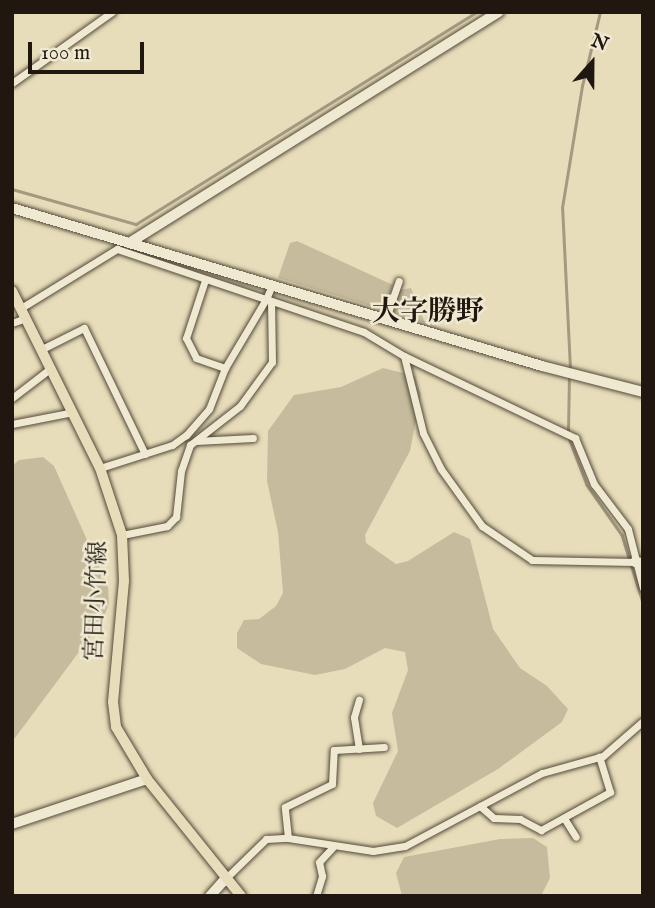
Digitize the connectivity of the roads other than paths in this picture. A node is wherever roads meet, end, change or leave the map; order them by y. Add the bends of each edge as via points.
1 (112, 12) edge
2 (499, 12) edge
3 (12, 83) edge
4 (12, 208) edge
5 (129, 243) junction
6 (205, 280) junction
7 (398, 284) dead end
8 (272, 285) junction
9 (12, 291) edge
10 (269, 300) junction
11 (23, 313) junction
12 (386, 318) junction
13 (12, 323) edge
14 (42, 349) junction
15 (404, 356) junction
16 (51, 368) junction
17 (225, 368) junction
18 (643, 392) edge
19 (12, 398) edge
20 (73, 412) junction
21 (12, 424) edge
22 (253, 438) dead end
23 (181, 439) junction
24 (194, 441) junction
25 (145, 454) junction
26 (100, 468) junction
27 (122, 536) junction
28 (639, 563) edge
29 (643, 588) edge
30 (359, 699) dead end
31 (643, 721) edge
32 (384, 747) dead end
33 (359, 749) junction
34 (599, 757) junction
35 (147, 779) junction
36 (481, 806) junction
37 (564, 818) junction
38 (12, 824) edge
39 (576, 837) dead end
40 (288, 838) junction
41 (334, 846) junction
42 (226, 878) junction
43 (210, 896) edge
44 (241, 896) edge
45 (316, 896) edge

1 - 3 street
2 - 5 street
4 - 5 street
5 - 8 street
6 - 10 street
6 - 11 street via 117,249
6 - 17 street via 186,338 195,358
7 - 12 street
8 - 10 street
8 - 12 street
9 - 11 main road, 宮田小竹線
10 - 15 street via 364,332
10 - 17 street
10 - 24 street via 272,362 240,406
11 - 13 street
11 - 14 main road, 宮田小竹線
12 - 18 street via 564,373
14 - 16 main road, 宮田小竹線
14 - 25 street via 84,328
15 - 28 street via 575,438 594,484 628,529
15 - 28 street via 424,433 441,469 482,526 532,560
16 - 19 street
16 - 20 main road, 宮田小竹線
17 - 23 street via 209,409
20 - 21 street
20 - 26 main road, 宮田小竹線
22 - 24 street
23 - 24 street
23 - 25 street
24 - 27 street via 183,461 179,510 172,523
25 - 26 street
26 - 27 main road, 宮田小竹線
27 - 35 main road, 宮田小竹線 via 124,580 113,715 123,742
28 - 29 street
30 - 33 street via 354,718
31 - 34 street via 616,748
32 - 33 street
33 - 40 street via 334,750 332,783 285,807
34 - 36 street via 549,769
34 - 37 street via 610,792
35 - 38 street
35 - 42 main road, 宮田小竹線
36 - 37 street via 494,818 520,819 536,830
36 - 41 street via 405,846 373,850
37 - 39 street
40 - 41 street
40 - 42 street via 258,844
41 - 45 street via 320,862 322,876
42 - 43 street
42 - 44 main road, 宮田小竹線

